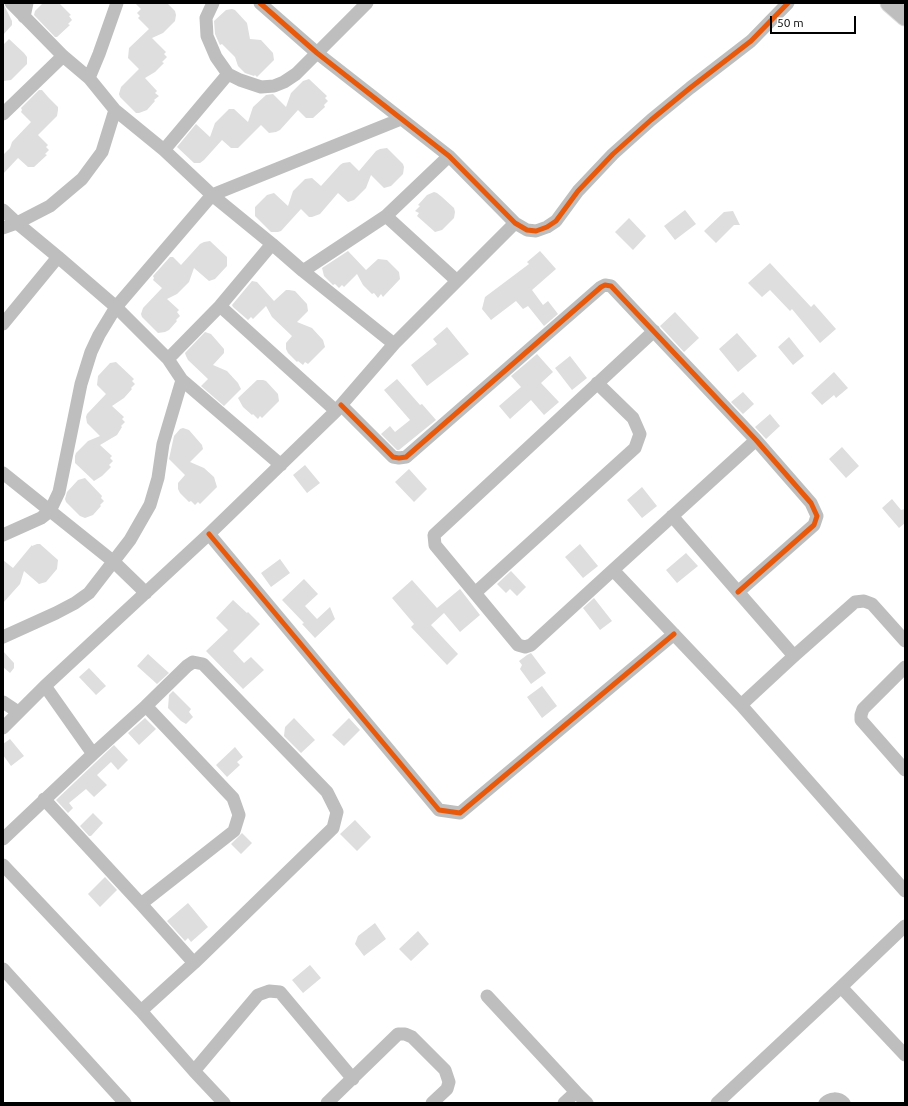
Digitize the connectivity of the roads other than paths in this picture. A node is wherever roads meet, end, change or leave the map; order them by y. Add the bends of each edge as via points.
1 (11, 3) edge
2 (27, 3) edge
3 (117, 3) edge
4 (213, 3) edge
5 (260, 3) edge
6 (367, 3) edge
7 (788, 3) edge
8 (889, 3) edge
9 (24, 17) junction
10 (905, 17) edge
11 (317, 53) junction
12 (64, 56) junction
13 (228, 74) junction
14 (89, 78) junction
15 (5, 108) edge
16 (114, 110) junction
17 (401, 119) junction
18 (164, 150) junction
19 (449, 156) junction
20 (212, 195) junction
21 (3, 210) edge
22 (386, 216) junction
23 (17, 223) junction
24 (515, 223) junction
25 (3, 228) edge
26 (272, 244) junction
27 (58, 257) junction
28 (303, 271) junction
29 (456, 280) junction
30 (220, 306) junction
31 (116, 307) junction
32 (3, 324) edge
33 (654, 331) junction
34 (394, 344) junction
35 (168, 359) junction
36 (182, 380) junction
37 (598, 383) junction
38 (339, 408) junction
39 (756, 440) junction
40 (281, 465) junction
41 (3, 473) edge
42 (50, 511) junction
43 (672, 516) junction
44 (209, 534) junction
45 (3, 535) edge
46 (114, 562) junction
47 (613, 570) junction
48 (738, 592) junction
49 (146, 593) junction
50 (475, 593) junction
51 (674, 634) junction
52 (3, 637) edge
53 (905, 641) edge
54 (794, 656) junction
55 (905, 667) edge
56 (45, 686) junction
57 (3, 702) edge
58 (741, 705) junction
59 (146, 706) junction
60 (18, 712) junction
61 (3, 728) edge
62 (93, 754) junction
63 (904, 768) edge
64 (44, 799) junction
65 (3, 839) edge
66 (3, 865) edge
67 (905, 892) edge
68 (141, 904) junction
69 (905, 926) edge
70 (194, 963) junction
71 (3, 969) edge
72 (841, 987) junction
73 (488, 996) dead end
74 (141, 1011) junction
75 (905, 1055) edge
76 (194, 1071) junction
77 (353, 1079) junction
78 (576, 1092) junction
79 (125, 1103) edge
80 (224, 1103) edge
81 (327, 1103) edge
82 (432, 1103) edge
83 (564, 1103) edge
84 (586, 1103) edge
85 (717, 1103) edge
86 (825, 1103) edge
87 (844, 1103) edge

1 - 9 street
2 - 9 street
3 - 14 street
4 - 13 street via 206,18 207,36 216,57
5 - 11 street
6 - 11 street
7 - 24 street via 751,41 684,92 613,154 578,191 556,221 536,231 527,230
8 - 10 main road
9 - 12 street
11 - 13 street via 296,74 274,86 261,87
11 - 17 street
12 - 14 street
12 - 15 street
13 - 18 street
14 - 16 street
16 - 18 street
16 - 23 street via 102,152 82,179 50,206
17 - 19 street
17 - 20 street
18 - 20 street
19 - 22 street
19 - 24 street
20 - 26 street
20 - 31 street
21 - 23 street
22 - 28 street
22 - 29 street
23 - 25 street
23 - 27 street
24 - 29 street
26 - 28 street
26 - 30 street
27 - 31 street
27 - 32 street
28 - 34 street
29 - 34 street
30 - 35 street
30 - 38 street
31 - 35 street
31 - 42 street via 91,352 81,384 59,492
33 - 37 street
33 - 38 street via 611,286 601,287 406,457 393,457
33 - 39 street
34 - 38 street
35 - 36 street
36 - 40 street
36 - 46 street via 163,444 158,478 150,505
37 - 50 street via 434,535 435,545
37 - 50 street via 633,418 640,434 635,448
38 - 40 street
39 - 43 street
39 - 48 street via 811,503 817,516 814,525
40 - 44 street
41 - 42 street
42 - 45 street via 35,522
42 - 46 street
43 - 47 street
43 - 48 street
44 - 49 street
44 - 51 street via 439,810 460,813
46 - 49 street
46 - 52 street via 89,593 75,603
47 - 50 street via 531,645 524,647 518,645
47 - 51 street
48 - 54 street
49 - 56 street
51 - 58 street
53 - 54 street via 872,604 864,601 855,602
54 - 58 street
55 - 63 street via 863,709 861,715 861,720
56 - 60 street
56 - 62 street
57 - 60 street
58 - 67 street
59 - 62 street
59 - 68 street via 233,798 239,815 234,831
59 - 70 street via 187,666 194,662 203,664 326,792 337,812 333,828
60 - 61 street
62 - 64 street
64 - 65 street
64 - 68 street
66 - 74 street
68 - 70 street
69 - 72 street
70 - 74 street
71 - 79 street
72 - 75 street
72 - 85 street
73 - 78 street
74 - 76 street
76 - 77 street via 258,995 269,991 280,992
76 - 80 street
77 - 81 street
77 - 82 street via 398,1034 405,1034 445,1070 449,1082 447,1089
78 - 83 street
78 - 84 street
86 - 87 street via 834,1098

